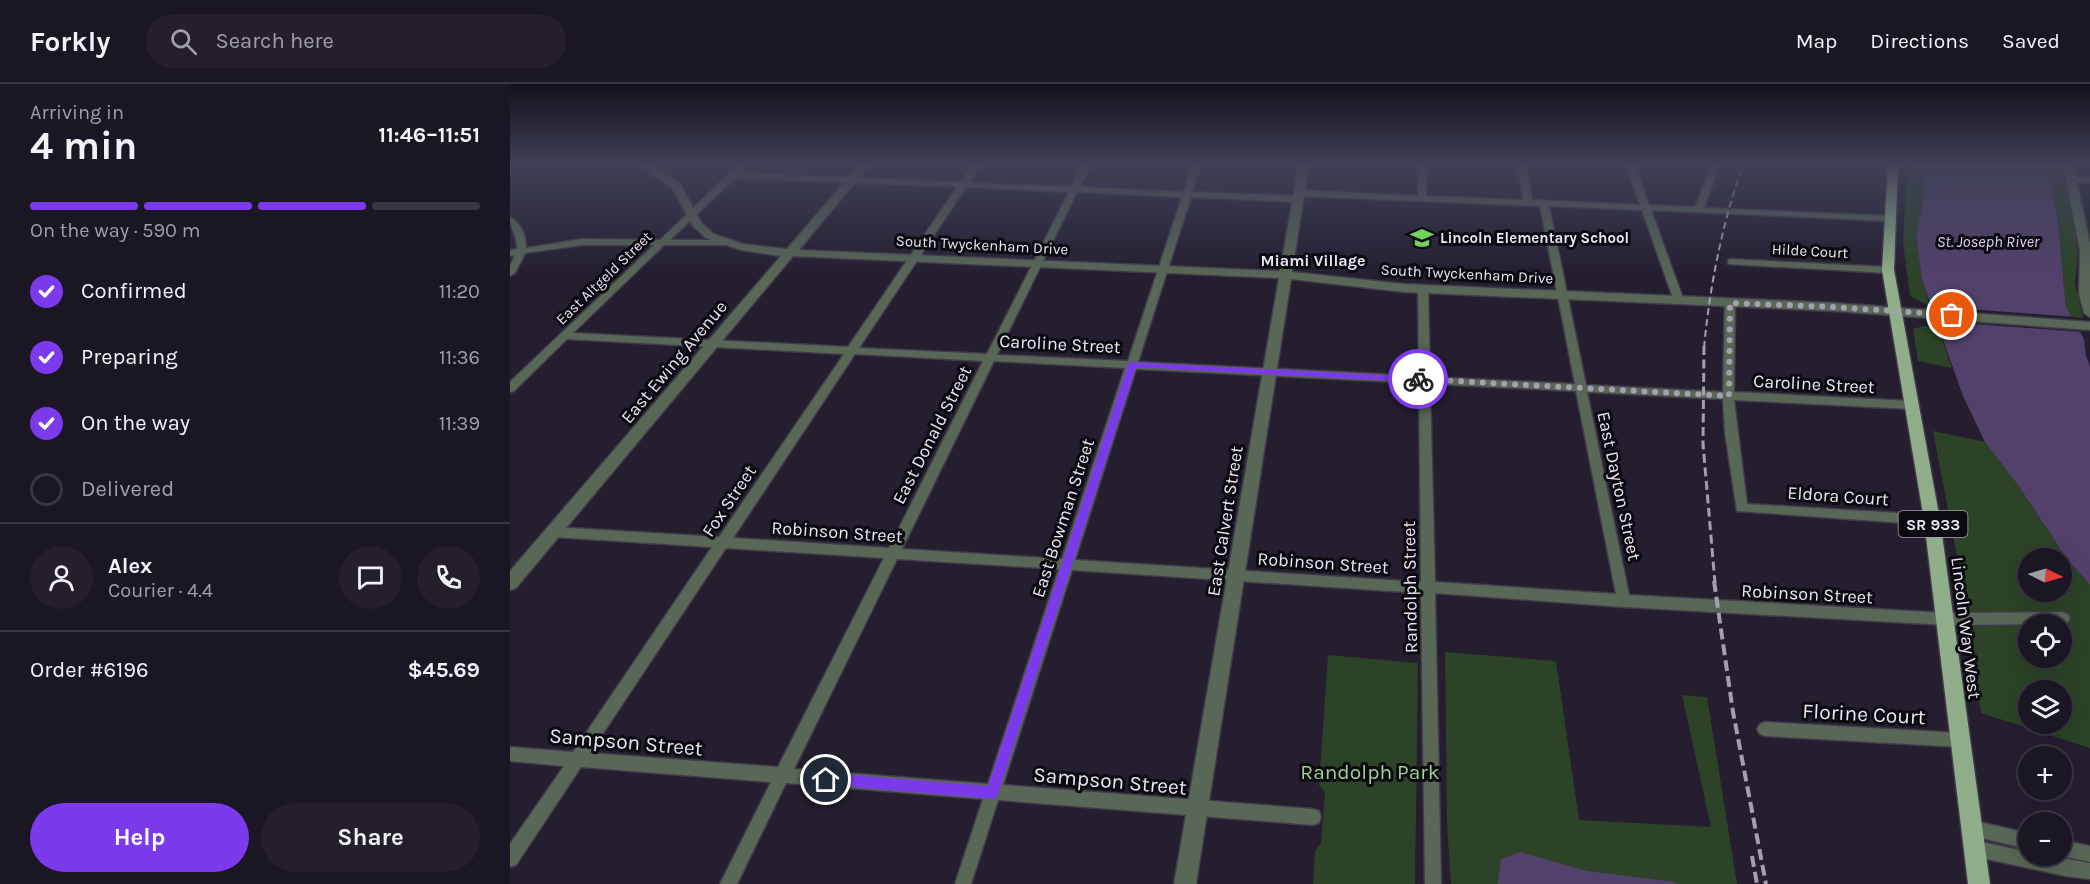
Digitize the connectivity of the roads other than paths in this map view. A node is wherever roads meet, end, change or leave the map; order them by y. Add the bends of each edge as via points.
1 (684, 201) edge
2 (706, 201) edge
3 (834, 201) edge
4 (952, 201) edge
5 (1068, 201) edge
6 (1185, 201) edge
7 (1297, 201) edge
8 (1510, 201) edge
9 (1643, 201) edge
10 (1702, 201) edge
11 (1890, 201) edge
12 (2077, 201) edge
13 (1528, 202) joint
14 (1544, 203) junction
15 (1645, 207) junction
16 (1699, 209) junction
17 (691, 215) junction
18 (1889, 218) junction
19 (510, 220) edge
20 (663, 243) junction
21 (724, 243) junction
22 (522, 250) junction
23 (510, 253) edge
24 (791, 253) junction
25 (2088, 255) edge
26 (914, 258) junction
27 (1731, 262) dead end
28 (1037, 264) junction
29 (1163, 270) junction
30 (1888, 270) junction
31 (510, 273) edge
32 (1285, 275) junction
33 (1423, 289) junction
34 (1562, 295) junction
35 (1679, 301) junction
36 (1730, 303) junction
37 (1895, 310) junction
38 (2090, 313) edge
39 (2090, 326) edge
40 (566, 336) junction
41 (713, 343) junction
42 (852, 349) junction
43 (991, 357) junction
44 (1132, 364) junction
45 (1270, 371) junction
46 (1425, 380) junction
47 (510, 388) edge
48 (1581, 388) junction
49 (1729, 396) junction
50 (1911, 405) junction
51 (1932, 520) junction
52 (554, 532) junction
53 (723, 543) junction
54 (892, 554) junction
55 (1067, 565) junction
56 (1236, 576) junction
57 (510, 583) edge
58 (1429, 588) junction
59 (1624, 601) junction
60 (2018, 618) edge
61 (1946, 619) junction
62 (1765, 729) dead end
63 (1960, 741) junction
64 (510, 754) edge
65 (576, 759) junction
66 (782, 775) junction
67 (993, 793) junction
68 (1197, 810) junction
69 (1313, 817) dead end
70 (1970, 828) junction
71 (2018, 839) edge
72 (1973, 848) junction
73 (2072, 850) edge
74 (2090, 854) edge
75 (510, 859) edge
76 (2090, 871) edge
77 (728, 884) edge
78 (963, 884) edge
79 (1185, 884) edge
80 (1433, 884) edge
81 (1979, 884) edge

1 - 17 street
2 - 17 street, East Altgeld Street
3 - 24 street, East Ewing Avenue
4 - 26 street, Fox Street
5 - 28 street, East Donald Street
6 - 29 street, East Bowman Street
7 - 32 street, East Calvert Street
8 - 13 street
9 - 15 street
10 - 16 street
11 - 18 main road, Lincoln Way West / SR 933
12 - 25 street
13 - 14 street
14 - 15 street
14 - 34 street, East Dayton Street
15 - 16 street
15 - 35 street
16 - 18 street
17 - 20 street, East Altgeld Street
17 - 21 street via 698,226
18 - 30 main road, Lincoln Way West / SR 933
19 - 22 street via 521,233
20 - 21 street, South Twyckenham Drive
20 - 22 street, South Twyckenham Drive via 582,242
20 - 40 street, East Altgeld Street
21 - 24 street, South Twyckenham Drive
22 - 23 street, South Twyckenham Drive
22 - 31 street
24 - 26 street, South Twyckenham Drive
24 - 41 street, East Ewing Avenue
25 - 38 street via 2085,294
26 - 28 street, South Twyckenham Drive
26 - 42 street, Fox Street
27 - 30 street, Hilde Court
28 - 29 street, South Twyckenham Drive
28 - 43 street, East Donald Street
29 - 32 street, South Twyckenham Drive
29 - 44 street, East Bowman Street
30 - 37 main road, Lincoln Way West / SR 933
32 - 33 street, South Twyckenham Drive
32 - 45 street, East Calvert Street
33 - 34 street, South Twyckenham Drive
33 - 46 street, Randolph Street
34 - 35 street, South Twyckenham Drive
34 - 48 street, East Dayton Street
35 - 36 street, South Twyckenham Drive
36 - 37 street, South Twyckenham Drive
36 - 49 street
37 - 39 street, South Twyckenham Drive
37 - 50 main road, Lincoln Way West / SR 933
40 - 41 street, Caroline Street
40 - 47 street, East Altgeld Street
41 - 42 street, Caroline Street
41 - 52 street, East Ewing Avenue
42 - 43 street, Caroline Street
42 - 53 street, Fox Street
43 - 44 street, Caroline Street
43 - 54 street, East Donald Street
44 - 45 street, Caroline Street
44 - 55 street, East Bowman Street
45 - 46 street, Caroline Street
45 - 56 street, East Calvert Street
46 - 48 street, Caroline Street
46 - 58 street, Randolph Street
48 - 49 street, Caroline Street
48 - 59 street, East Dayton Street
49 - 50 street, Caroline Street
49 - 51 street, Eldora Court via 1741,508
50 - 51 main road, Lincoln Way West / SR 933
51 - 61 main road, Lincoln Way West / SR 933
52 - 53 street, Robinson Street
52 - 57 street, East Ewing Avenue
53 - 54 street, Robinson Street
53 - 65 street, Fox Street
54 - 55 street, Robinson Street
54 - 66 street, East Donald Street
55 - 56 street, Robinson Street
55 - 67 street, East Bowman Street
56 - 58 street, Robinson Street
56 - 68 street, East Calvert Street
58 - 59 street, Robinson Street
58 - 80 street, Randolph Street
59 - 61 street, Robinson Street
60 - 61 street, Robinson Street
61 - 63 main road, Lincoln Way West / SR 933
62 - 63 street, Florine Court
63 - 70 main road, Lincoln Way West / SR 933
64 - 65 street, Sampson Street
65 - 66 street, Sampson Street
65 - 75 street, Fox Street
66 - 67 street, Sampson Street
66 - 77 street, East Donald Street
67 - 68 street, Sampson Street
67 - 78 street, East Bowman Street
68 - 69 street, Sampson Street
68 - 79 street, East Calvert Street
70 - 71 street
70 - 72 main road, Lincoln Way West / SR 933
72 - 76 street
72 - 81 main road, Lincoln Way West / SR 933
73 - 74 street

